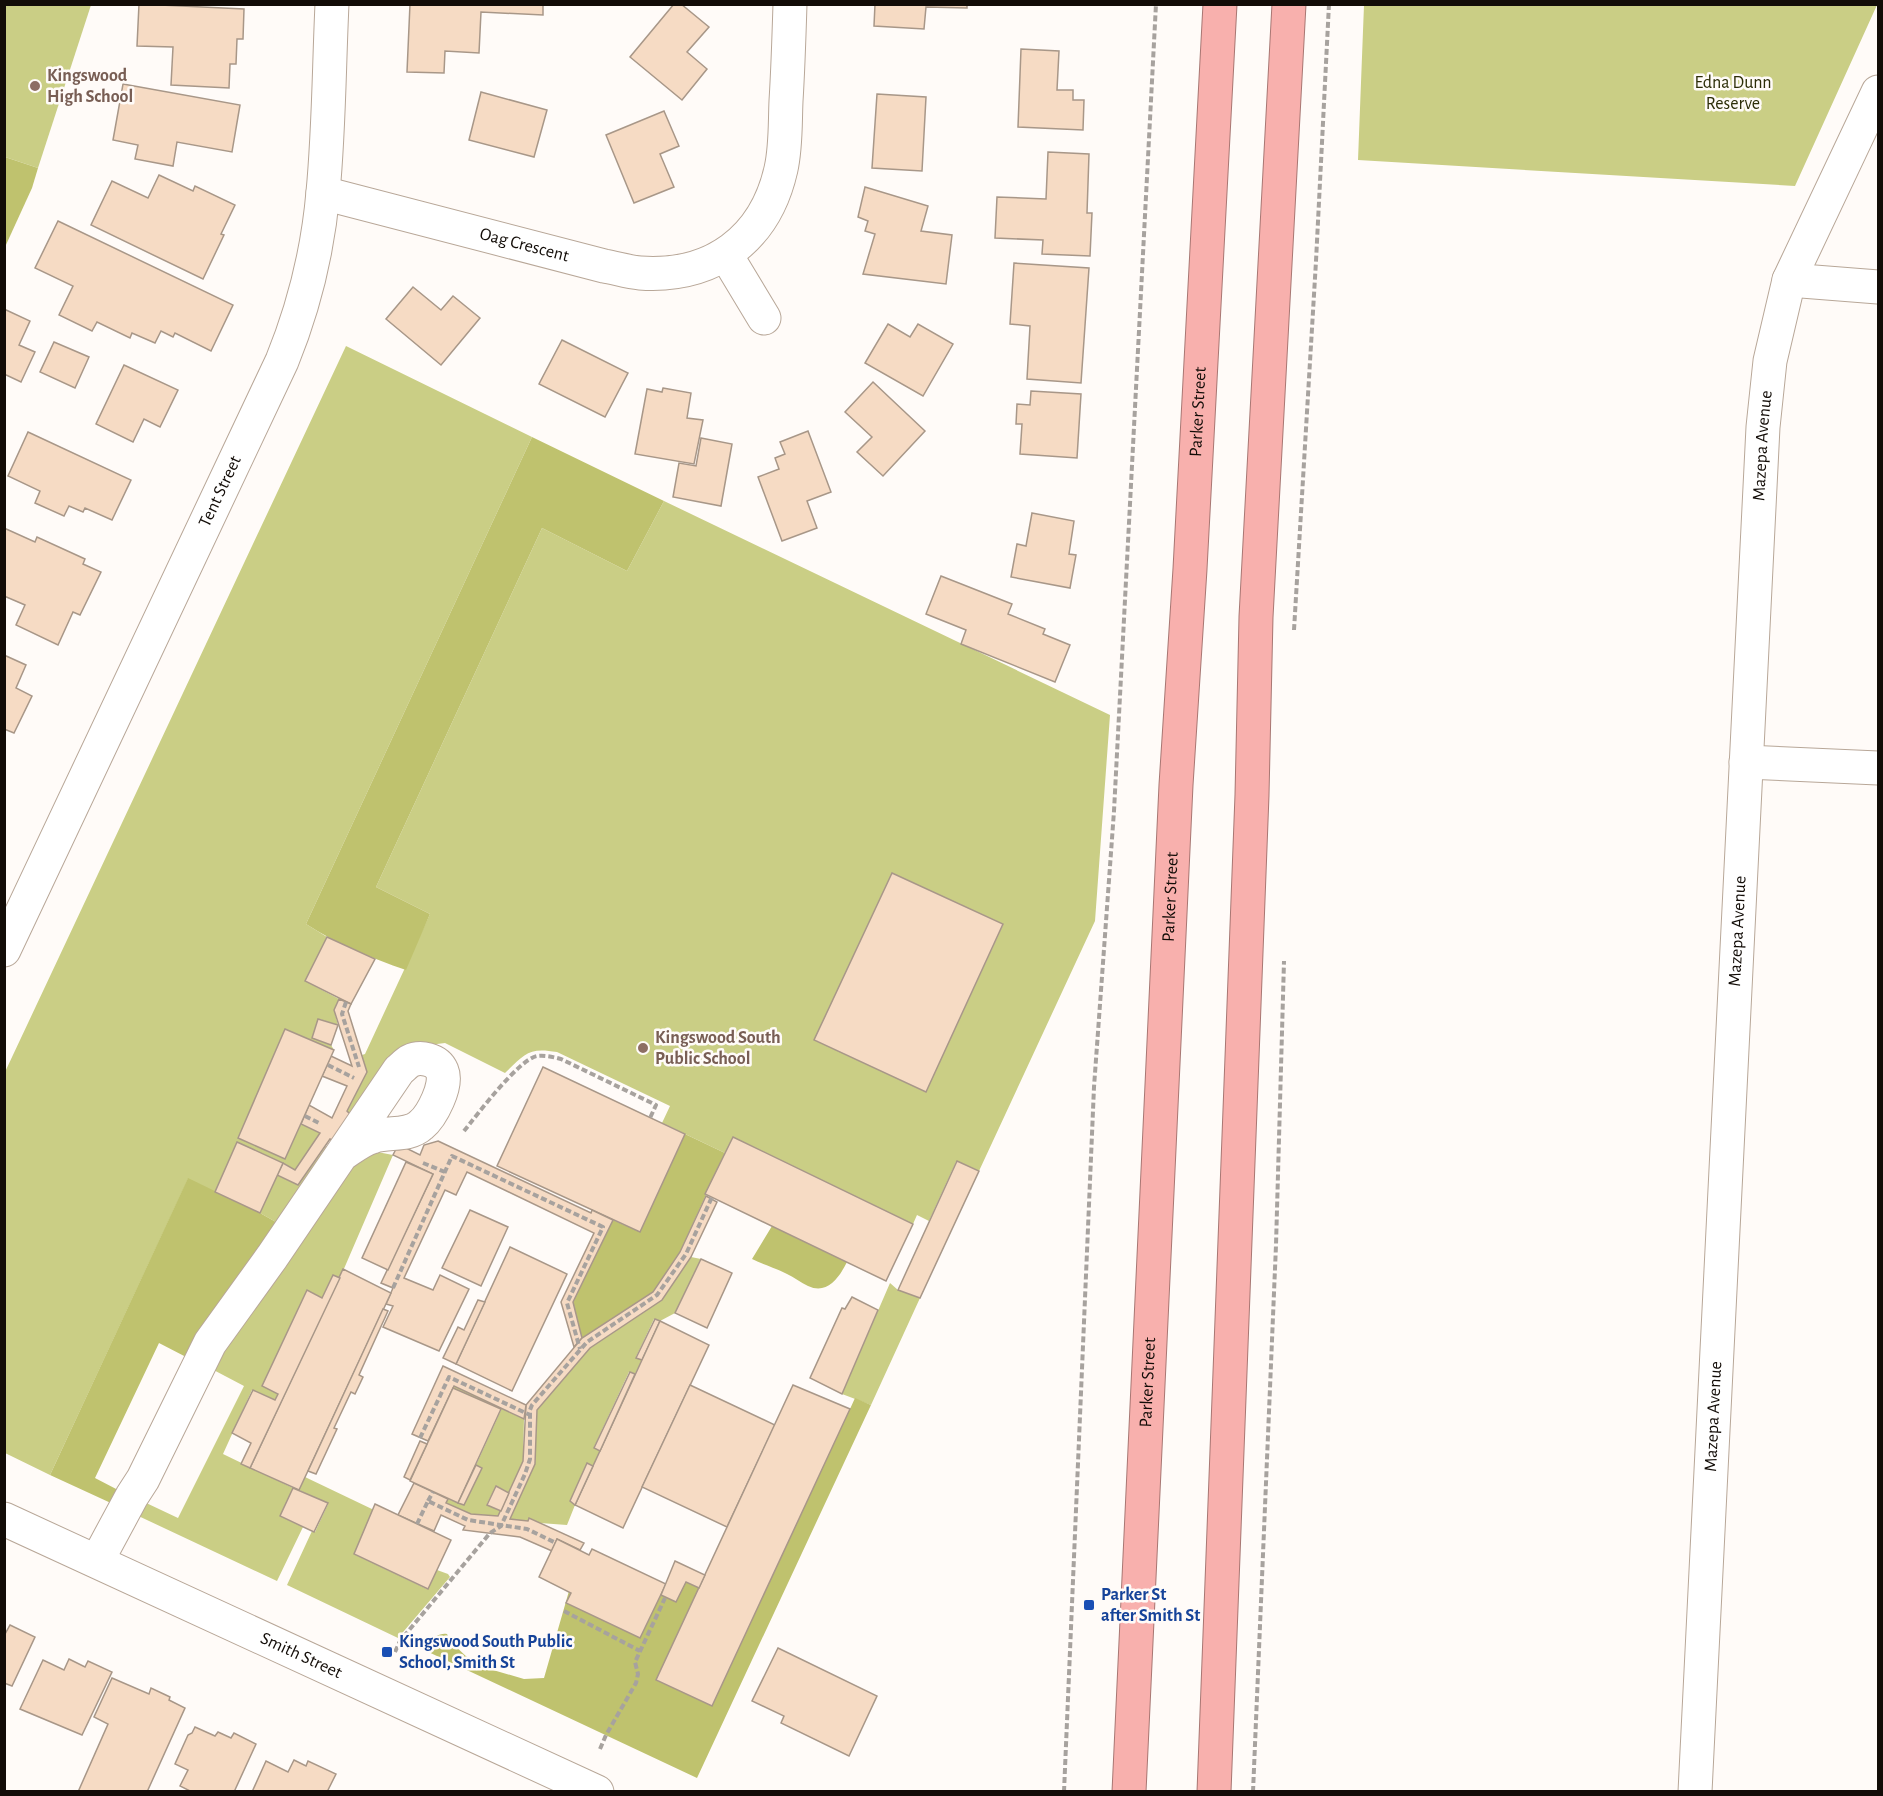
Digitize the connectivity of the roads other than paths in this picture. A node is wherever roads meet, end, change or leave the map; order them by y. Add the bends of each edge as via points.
1 (332, 4) edge
2 (790, 4) edge
3 (1220, 4) edge
4 (1289, 4) edge
5 (1878, 92) edge
6 (323, 193) junction
7 (726, 255) junction
8 (1789, 280) junction
9 (1878, 287) edge
10 (764, 318) dead end
11 (1746, 762) junction
12 (1878, 768) edge
13 (4, 950) edge
14 (337, 1141) road end
15 (4, 1519) edge
16 (97, 1561) junction
17 (597, 1791) edge
18 (1129, 1791) edge
19 (1214, 1791) edge
20 (1695, 1791) edge

1 - 6 street, Tent Street
2 - 7 street, Oag Crescent via 781,170 760,219
3 - 18 highway, Parker Street via 1176,784
4 - 19 highway via 1256,617
5 - 8 street, Mazepa Avenue
6 - 7 street, Oag Crescent via 639,273 697,268
6 - 13 street, Tent Street via 303,303 282,360
7 - 10 street
8 - 9 street
8 - 11 street, Mazepa Avenue via 1770,361 1763,427
11 - 12 street
11 - 20 street, Mazepa Avenue
14 - 16 street via 272,1257 210,1343 143,1479
15 - 16 street, Smith Street
16 - 17 street, Smith Street

